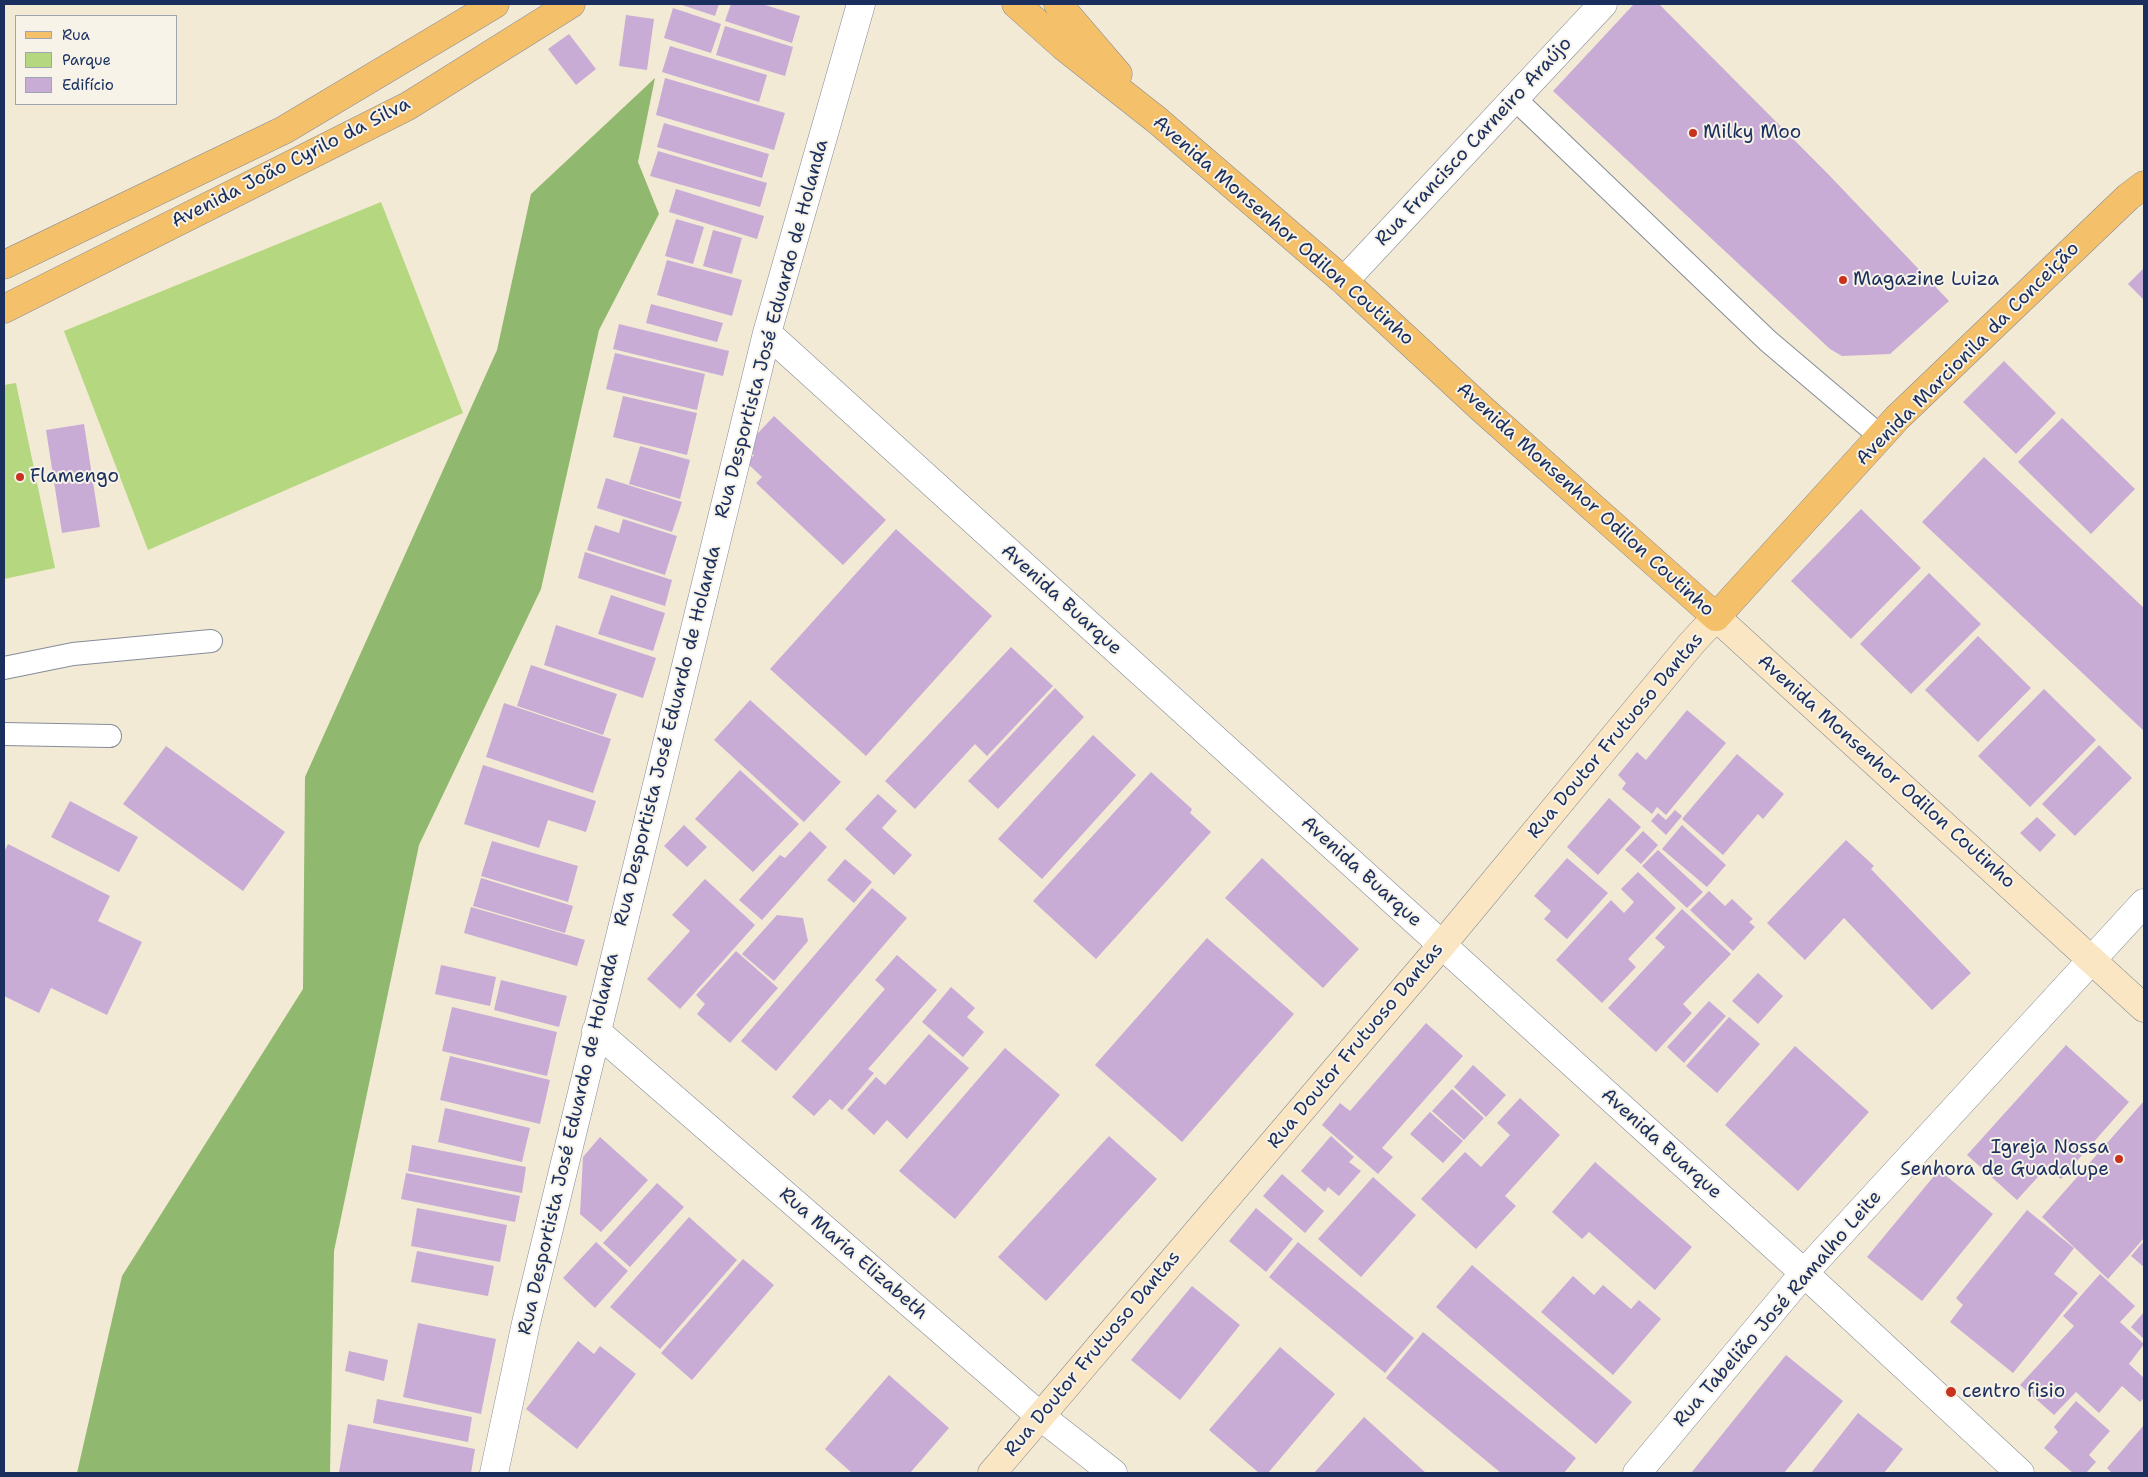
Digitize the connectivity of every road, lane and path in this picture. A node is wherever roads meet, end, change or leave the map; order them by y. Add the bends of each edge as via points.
1 (495, 4) edge
2 (571, 4) edge
3 (862, 4) edge
4 (1016, 4) edge
5 (1058, 4) edge
6 (1603, 4) edge
7 (1514, 98) junction
8 (1158, 121) junction
9 (2144, 185) edge
10 (4, 265) edge
11 (1344, 281) junction
12 (4, 309) edge
13 (767, 333) junction
14 (1880, 436) junction
15 (1716, 617) junction
16 (211, 641) dead end
17 (4, 668) edge
18 (4, 734) edge
19 (110, 736) dead end
20 (2144, 903) edge
21 (1442, 946) junction
22 (2092, 959) junction
23 (2144, 1008) edge
24 (596, 1031) junction
25 (1804, 1273) junction
26 (1040, 1416) junction
27 (494, 1473) edge
28 (992, 1473) edge
29 (1113, 1473) edge
30 (1636, 1473) edge
31 (2020, 1473) edge

1 - 10 main road, Avenida João Cyrilo da Silva via 284,130
2 - 12 main road, Avenida João Cyrilo da Silva via 408,106
3 - 13 street, Rua Desportista José Eduardo de Holanda
4 - 8 main road, Avenida Monsenhor Odilon Coutinho via 1063,46
5 - 8 main road
6 - 7 street, Rua Francisco Carneiro Araújo
7 - 11 street, Rua Francisco Carneiro Araújo
7 - 14 lane via 1768,341
8 - 11 main road, Avenida Monsenhor Odilon Coutinho
9 - 14 main road, Avenida Marcionila da Conceição via 2120,204
11 - 15 main road, Avenida Monsenhor Odilon Coutinho
13 - 21 street, Avenida Buarque
13 - 24 street, Rua Desportista José Eduardo de Holanda
14 - 15 main road, Avenida Marcionila da Conceição
15 - 21 main road, Rua Doutor Frutuoso Dantas via 1690,644
15 - 22 main road, Avenida Monsenhor Odilon Coutinho
16 - 17 lane via 73,654
18 - 19 lane
20 - 22 street, Rua Tabelião José Ramalho Leite
21 - 25 street, Avenida Buarque
21 - 26 main road, Rua Doutor Frutuoso Dantas
22 - 23 main road, Avenida Monsenhor Odilon Coutinho
22 - 25 street, Rua Tabelião José Ramalho Leite
24 - 26 street, Rua Maria Elizabeth
24 - 27 street, Rua Desportista José Eduardo de Holanda via 526,1323
25 - 30 street, Rua Tabelião José Ramalho Leite
25 - 31 street, Avenida Buarque
26 - 28 main road, Rua Doutor Frutuoso Dantas
26 - 29 street, Rua Maria Elizabeth

